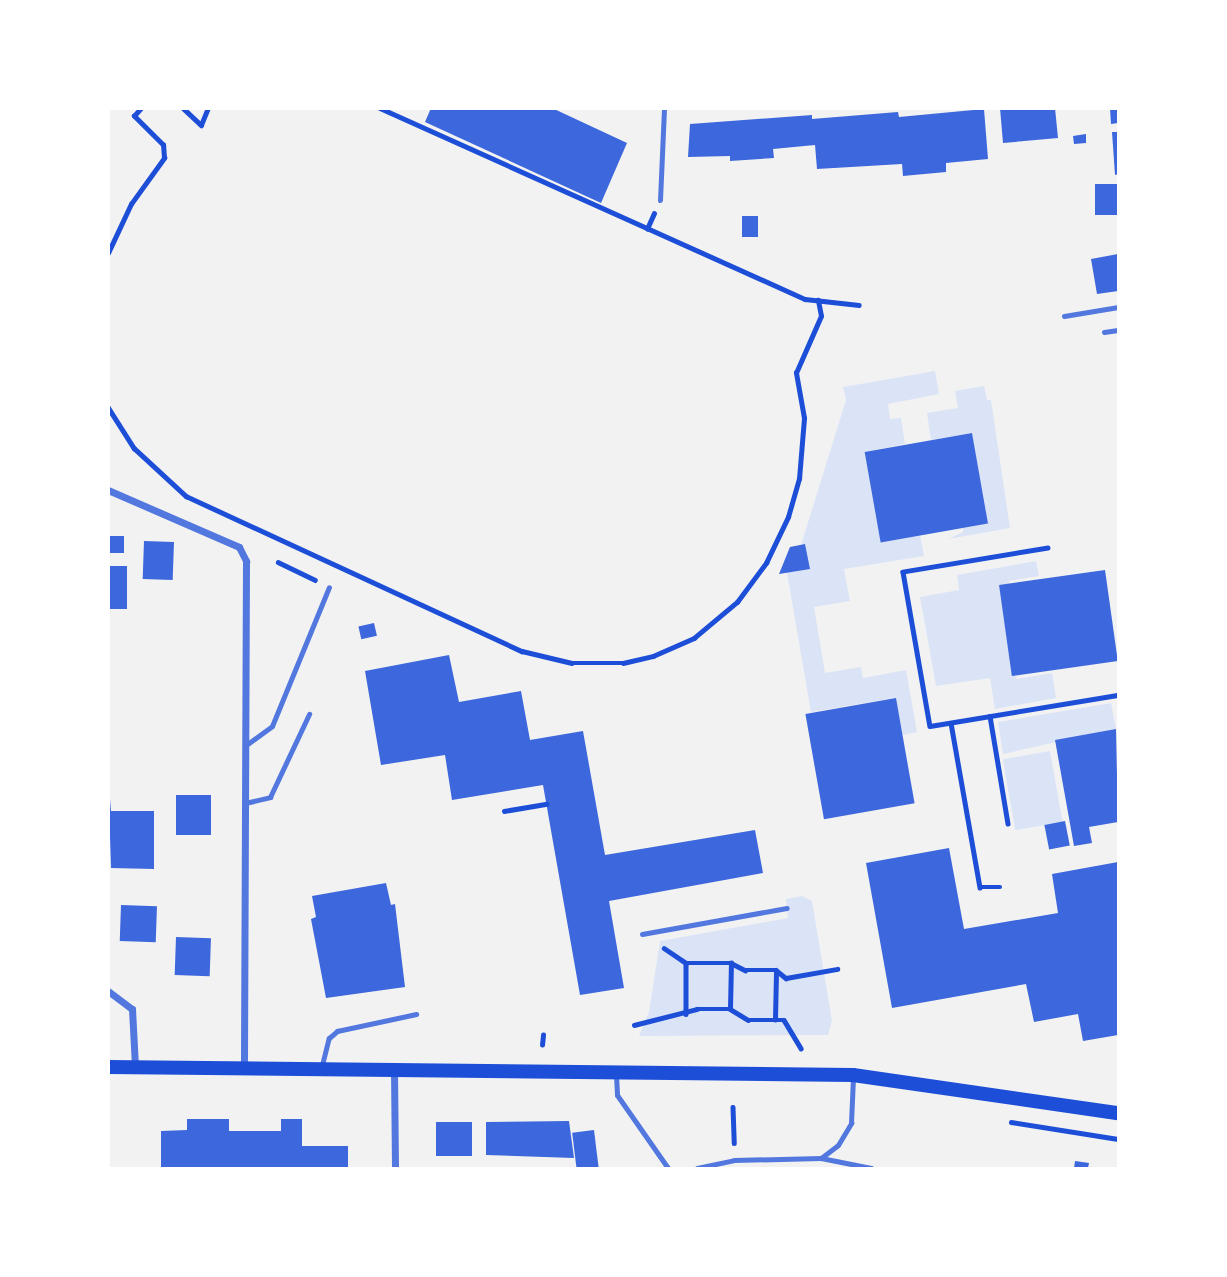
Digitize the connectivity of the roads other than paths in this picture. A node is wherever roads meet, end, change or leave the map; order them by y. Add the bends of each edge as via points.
1 (664, 108) edge
2 (660, 200) dead end
3 (1118, 307) edge
4 (1064, 316) dead end
5 (1118, 330) edge
6 (1104, 332) dead end
7 (108, 490) edge
8 (329, 587) dead end
9 (309, 714) dead end
10 (246, 745) junction
11 (245, 803) junction
12 (787, 908) dead end
13 (642, 934) road end
14 (108, 991) edge
15 (416, 1014) dead end
16 (108, 1067) edge
17 (135, 1067) junction
18 (244, 1068) junction
19 (321, 1069) junction
20 (394, 1069) junction
21 (616, 1072) junction
22 (853, 1075) junction
23 (1118, 1113) edge
24 (821, 1158) junction
25 (395, 1168) edge
26 (668, 1168) edge
27 (698, 1168) edge
28 (871, 1168) edge

1 - 2 lane
3 - 4 lane
5 - 6 lane
7 - 10 street via 239,548 243,554
8 - 10 lane via 272,726
9 - 11 lane via 270,797
10 - 11 street
11 - 18 street
12 - 13 lane
14 - 17 street via 132,1009
15 - 19 lane via 337,1031 329,1038
16 - 17 main road
17 - 18 main road
18 - 19 main road
19 - 20 main road
20 - 21 main road
20 - 25 street
21 - 22 main road
21 - 26 lane via 617,1095
22 - 23 main road
22 - 24 lane via 851,1123 838,1145
24 - 27 lane via 734,1160
24 - 28 lane

